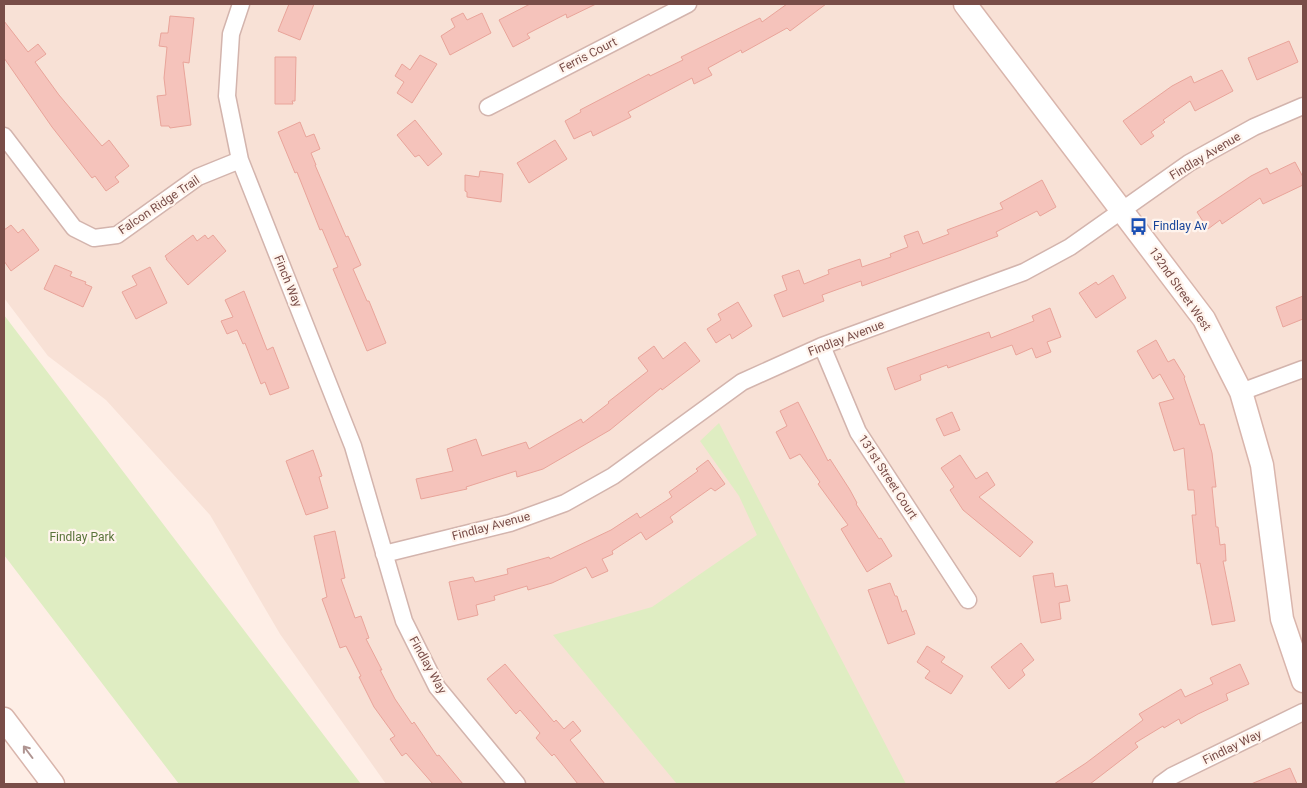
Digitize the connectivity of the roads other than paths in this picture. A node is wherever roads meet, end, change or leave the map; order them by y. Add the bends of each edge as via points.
1 (241, 4) edge
2 (688, 4) edge
3 (966, 4) edge
4 (1303, 106) edge
5 (488, 107) dead end
6 (4, 136) edge
7 (240, 160) junction
8 (1122, 210) junction
9 (822, 346) junction
10 (1303, 369) edge
11 (1241, 392) junction
12 (384, 554) junction
13 (968, 600) dead end
14 (1303, 682) edge
15 (1303, 712) edge
16 (4, 719) edge
17 (53, 784) edge
18 (517, 784) edge
19 (1161, 784) edge

1 - 7 street, Finch Way via 231,34 228,96
2 - 5 street, Ferris Court
3 - 8 street, 132nd Street West
4 - 8 street, Findlay Avenue via 1254,127 1189,162
6 - 7 street, Falcon Ridge Trail via 74,228 94,238 117,235 198,177
7 - 12 street, Finch Way via 353,446
8 - 9 street, Findlay Avenue via 1070,247 1024,272
8 - 11 street, 132nd Street West via 1204,319
9 - 12 street, Findlay Avenue via 742,382 613,476 565,503 510,524
9 - 13 street, 131st Street Court via 858,432
10 - 11 street
11 - 14 street, 132nd Street West via 1262,465 1282,619
12 - 18 street, Findlay Way via 404,621 437,687
15 - 19 street, Findlay Way
17 -> 16 street

